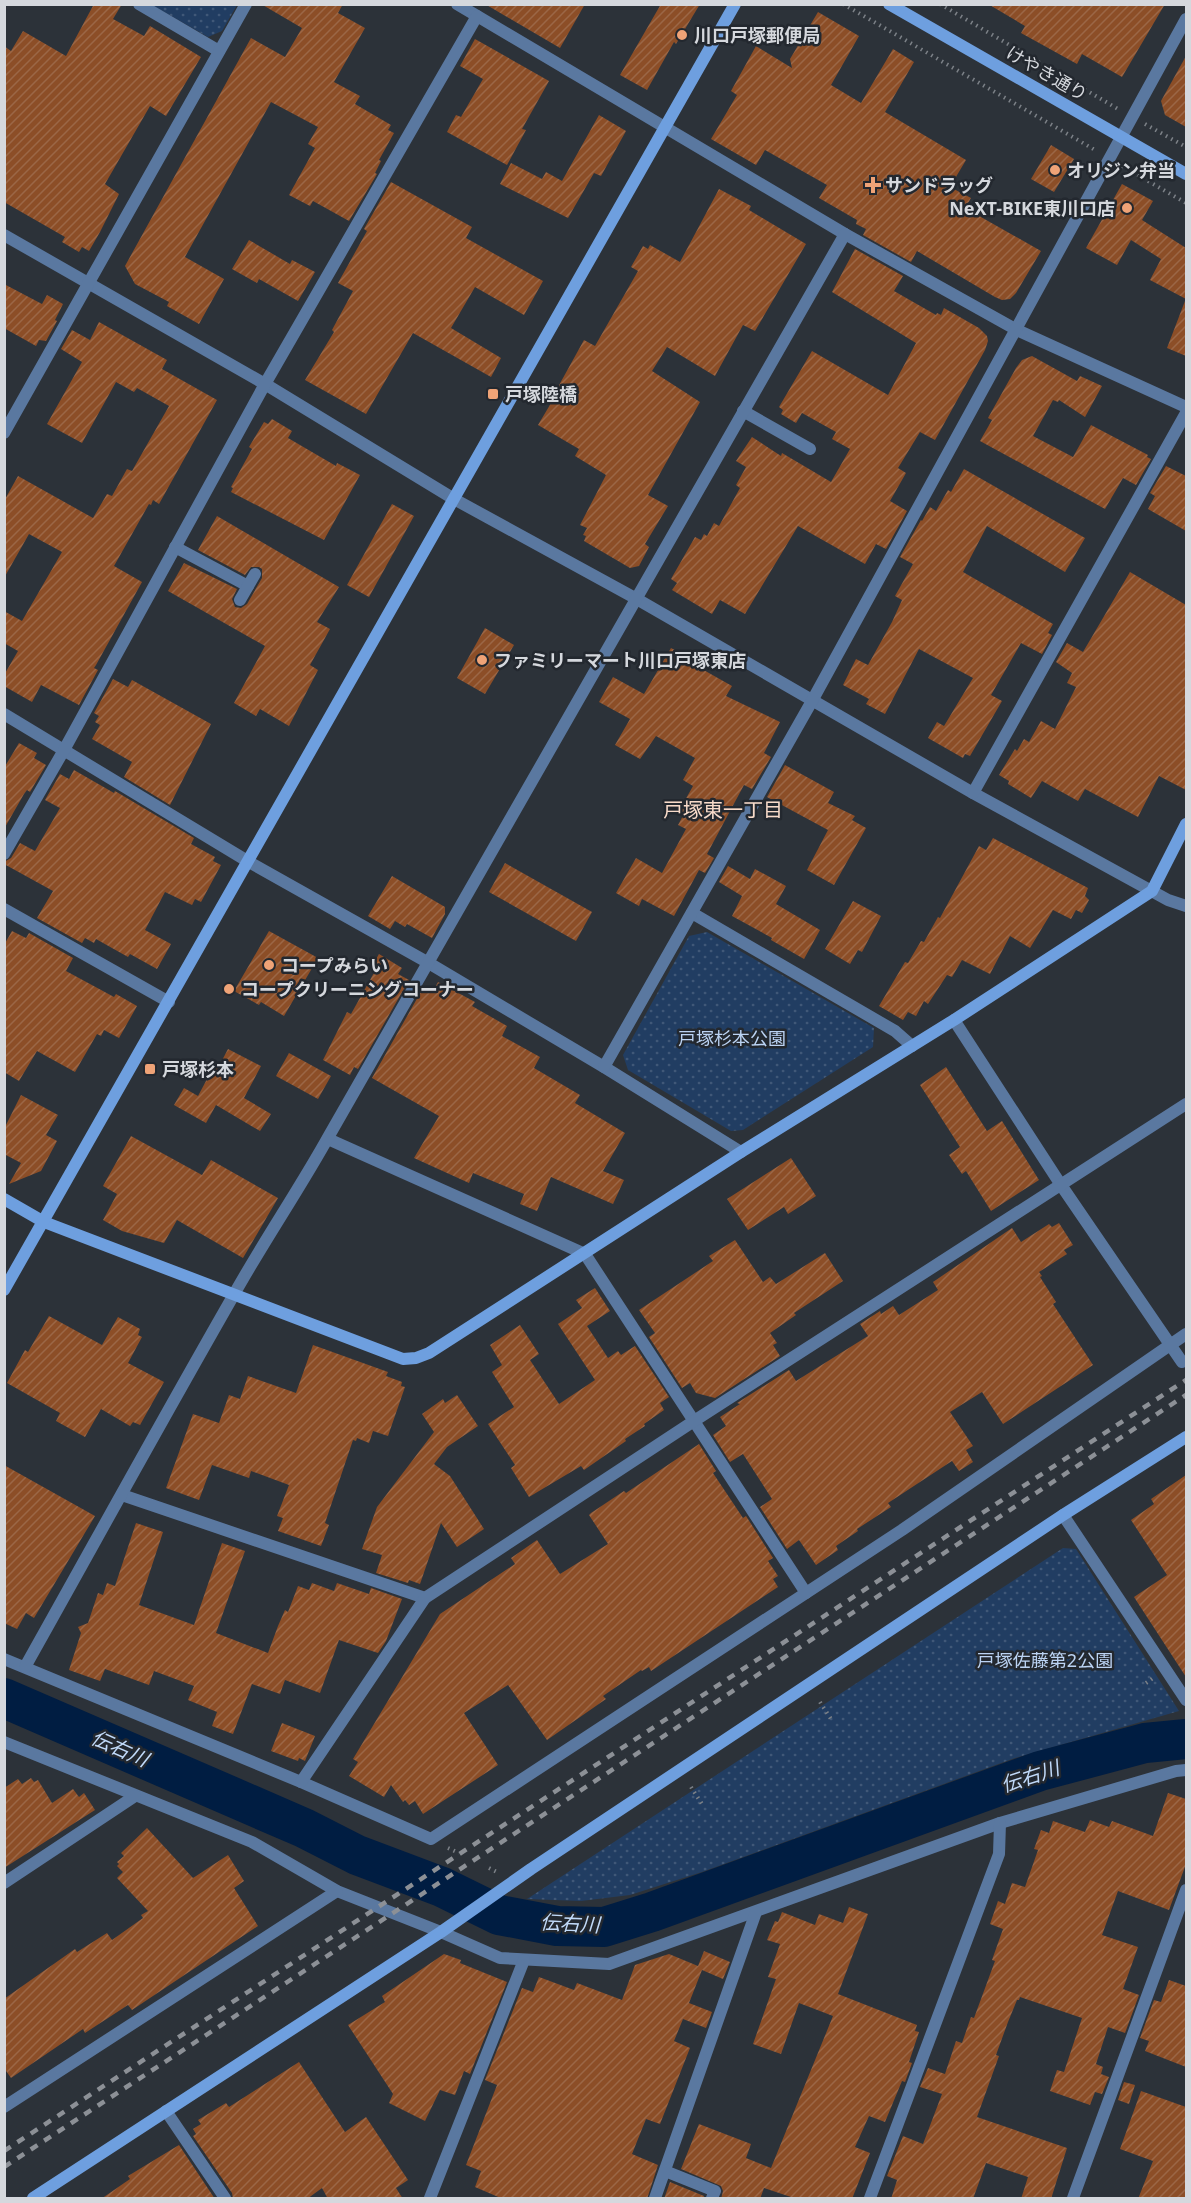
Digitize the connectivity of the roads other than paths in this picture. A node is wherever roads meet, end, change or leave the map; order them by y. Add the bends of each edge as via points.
1 (139, 4) edge
2 (246, 4) edge
3 (458, 4) edge
4 (735, 4) edge
5 (889, 4) edge
6 (477, 16) junction
7 (1186, 20) edge
8 (219, 51) junction
9 (665, 127) junction
10 (1123, 137) junction
11 (1186, 174) edge
12 (845, 234) junction
13 (4, 235) edge
14 (88, 283) junction
15 (1017, 330) junction
16 (265, 384) junction
17 (1186, 407) edge
18 (743, 411) junction
19 (1186, 413) edge
20 (4, 433) edge
21 (810, 449) dead end
22 (454, 499) junction
23 (176, 547) junction
24 (255, 574) dead end
25 (248, 586) junction
26 (635, 598) junction
27 (240, 600) dead end
28 (812, 700) junction
29 (4, 714) edge
30 (64, 750) junction
31 (973, 793) junction
32 (1186, 824) edge
33 (4, 854) edge
34 (249, 862) junction
35 (1152, 891) junction
36 (1186, 906) edge
37 (4, 909) edge
38 (692, 914) junction
39 (427, 962) junction
40 (169, 1002) junction
41 (954, 1020) junction
42 (912, 1046) junction
43 (604, 1067) junction
44 (1186, 1104) edge
45 (328, 1139) junction
46 (741, 1152) junction
47 (1061, 1185) junction
48 (4, 1199) edge
49 (44, 1222) junction
50 (585, 1254) junction
51 (4, 1290) edge
52 (233, 1295) junction
53 (1186, 1334) edge
54 (1171, 1344) junction
55 (1182, 1362) dead end
56 (693, 1421) junction
57 (1186, 1437) edge
58 (122, 1495) junction
59 (1063, 1515) junction
60 (806, 1593) junction
61 (425, 1598) junction
62 (4, 1659) edge
63 (25, 1667) junction
64 (1186, 1700) edge
65 (4, 1742) edge
66 (1186, 1770) edge
67 (301, 1782) junction
68 (135, 1796) junction
69 (1000, 1823) junction
70 (4, 1883) edge
71 (1186, 1890) edge
72 (337, 1891) junction
73 (756, 1912) junction
74 (441, 1932) junction
75 (524, 1960) junction
76 (4, 2107) edge
77 (166, 2111) junction
78 (666, 2171) junction
79 (33, 2199) edge
80 (225, 2199) edge
81 (430, 2199) edge
82 (655, 2199) edge
83 (712, 2199) edge
84 (870, 2199) edge
85 (1073, 2199) edge

1 - 8 street
2 - 8 street
3 - 6 street
4 - 9 street
5 - 10 street, けやき通り
6 - 9 street
6 - 16 street
7 - 10 street
8 - 14 street
9 - 12 street
9 - 22 street
10 - 11 street, けやき通り
10 - 15 street
12 - 15 street
12 - 18 street
13 - 14 street
14 - 16 street
14 - 20 street
15 - 17 street
15 - 28 street
16 - 22 street
16 - 23 street
18 - 21 street
18 - 26 street
19 - 31 street
22 - 26 street
22 - 34 street
23 - 25 street
23 - 30 street
24 - 25 street
25 - 27 street
26 - 28 street
26 - 39 street
28 - 31 street
28 - 38 street
29 - 30 street
30 - 33 street
30 - 34 street
31 - 35 street
32 - 35 street
34 - 39 street
34 - 40 street
35 - 36 street
35 - 41 street
37 - 40 street
38 - 42 street via 895,1031
38 - 43 street
39 - 43 street
39 - 45 street
40 - 49 street
41 - 42 street
41 - 47 street
42 - 46 street
43 - 46 street
44 - 47 street
45 - 50 street
45 - 52 street
46 - 50 street
47 - 54 street
47 - 56 street
48 - 49 street
49 - 51 street
49 - 52 street
50 - 52 street via 416,1358 403,1359
50 - 56 street
52 - 58 street
53 - 54 street
54 - 55 street
54 - 60 street
56 - 60 street
56 - 61 street
57 - 59 street
58 - 61 street
58 - 63 street
59 - 64 street
59 - 74 street
60 - 67 street via 431,1839
61 - 67 street
62 - 63 street
63 - 67 street
65 - 68 street
66 - 69 street
68 - 70 street
68 - 72 street via 252,1842
69 - 73 street
69 - 84 street via 999,1854
71 - 85 street
72 - 74 street
72 - 76 street
73 - 75 street via 609,1964
73 - 78 street
74 - 75 street via 500,1958
74 - 77 street
75 - 81 street
77 - 79 street
77 - 80 street
78 - 82 street
78 - 83 street via 715,2191

